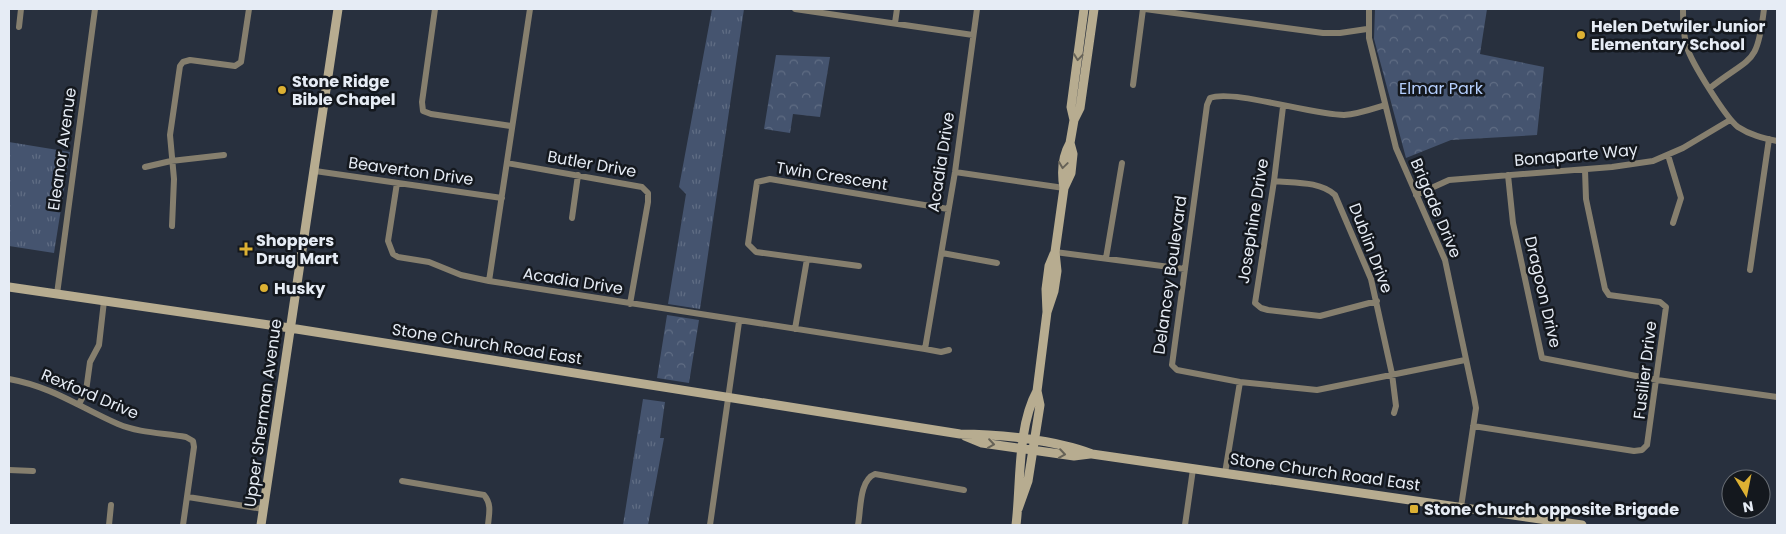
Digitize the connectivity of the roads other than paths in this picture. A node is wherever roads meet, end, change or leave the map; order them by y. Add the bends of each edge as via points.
1 (21, 9) edge
2 (95, 9) edge
3 (250, 9) edge
4 (337, 9) edge
5 (435, 9) edge
6 (530, 9) edge
7 (795, 9) edge
8 (897, 9) edge
9 (977, 9) edge
10 (1084, 9) edge
11 (1094, 9) edge
12 (1144, 9) edge
13 (1369, 9) edge
14 (1683, 9) edge
15 (1764, 9) edge
16 (895, 23) junction
17 (20, 27) dead end
18 (1367, 29) junction
19 (973, 36) junction
20 (1134, 85) dead end
21 (1710, 88) junction
22 (1385, 105) junction
23 (1283, 107) junction
24 (1074, 120) junction
25 (1730, 120) junction
26 (511, 126) junction
27 (1769, 139) junction
28 (1777, 141) edge
29 (1668, 155) junction
30 (224, 156) dead end
31 (171, 161) junction
32 (1122, 163) dead end
33 (507, 164) junction
34 (145, 167) dead end
35 (1585, 170) junction
36 (316, 171) junction
37 (955, 172) junction
38 (578, 175) junction
39 (1508, 175) junction
40 (1274, 181) junction
41 (397, 183) junction
42 (1064, 188) junction
43 (1416, 194) junction
44 (502, 198) junction
45 (948, 208) junction
46 (572, 218) dead end
47 (1674, 223) dead end
48 (172, 226) dead end
49 (1055, 252) junction
50 (942, 253) junction
51 (1106, 258) junction
52 (807, 259) junction
53 (997, 263) dead end
54 (859, 266) dead end
55 (1185, 269) junction
56 (1750, 270) dead end
57 (489, 281) junction
58 (9, 287) edge
59 (57, 294) junction
60 (104, 301) junction
61 (1377, 301) junction
62 (630, 304) junction
63 (739, 322) junction
64 (290, 328) junction
65 (795, 329) junction
66 (925, 349) junction
67 (949, 350) dead end
68 (1465, 360) junction
69 (1392, 374) junction
70 (9, 379) edge
71 (1657, 380) junction
72 (1240, 382) junction
73 (727, 396) junction
74 (1777, 396) edge
75 (79, 404) junction
76 (1394, 413) dead end
77 (1473, 426) junction
78 (1028, 445) junction
79 (1193, 469) junction
80 (9, 470) edge
81 (33, 471) dead end
82 (1225, 473) junction
83 (402, 481) dead end
84 (964, 490) dead end
85 (188, 496) junction
86 (111, 505) dead end
87 (1460, 507) junction
88 (264, 509) junction
89 (109, 525) edge
90 (183, 525) edge
91 (261, 525) edge
92 (488, 525) edge
93 (710, 525) edge
94 (858, 525) edge
95 (1016, 525) edge
96 (1184, 525) edge
97 (1582, 525) edge

1 - 17 street
2 - 59 street, Eleanor Avenue
3 - 31 street via 241,62 235,66 190,60 180,66 170,135
4 - 36 main road, Upper Sherman Avenue
5 - 26 street via 423,111
6 - 26 street
7 - 16 street
8 - 16 street
9 - 19 street, Acadia Drive
10 -> 24 main road via 1071,107
11 - 24 main road via 1080,108
12 - 18 street via 1323,33 1340,34
12 - 20 street
13 - 18 street, Brigade Drive
14 - 21 street via 1687,47
15 - 21 street via 1761,39 1754,55
16 - 19 street
18 - 22 street, Brigade Drive
19 - 37 street, Acadia Drive
21 - 25 street
22 - 23 street, Delancey Boulevard via 1343,115
22 - 43 street, Brigade Drive via 1396,148
23 - 40 street, Josephine Drive
23 - 55 street, Delancey Boulevard via 1224,95 1210,98 1206,105
24 - 42 main road via 1062,172
25 - 27 street via 1747,132
25 - 29 street, Bonaparte Way
26 - 33 street
27 - 28 street
27 - 56 street
29 - 35 street, Bonaparte Way via 1632,165
29 - 47 street via 1681,198
30 - 31 street
31 - 34 street
31 - 48 street via 174,179
32 - 51 street
33 - 38 street, Butler Drive
33 - 44 street
35 - 39 street, Bonaparte Way
35 - 71 street, Fusilier Drive via 1586,199 1605,289 1609,295 1660,302 1666,307
36 - 41 street, Beaverton Drive
36 - 64 main road, Upper Sherman Avenue
37 - 42 street
37 - 45 street, Acadia Drive
38 - 46 street
38 - 62 street, Butler Drive via 634,184 648,193
39 - 43 street, Bonaparte Way via 1449,180
39 - 71 street, Dragoon Drive via 1513,223 1542,358
40 - 61 street, Dublin Drive via 1328,188 1366,265
40 - 61 street, Josephine Drive via 1255,303 1268,310 1320,316
41 - 44 street, Beaverton Drive
41 - 57 street, Acadia Drive via 388,241 393,254
42 - 49 main road
43 - 68 street, Brigade Drive via 1445,260
44 - 57 street
45 - 50 street, Acadia Drive
45 - 52 street, Twin Crescent via 770,179 757,182 748,244 756,252
49 - 51 street
49 - 78 main road via 1049,266 1046,289 1047,312 1037,391 1040,405
50 - 53 street
50 - 66 street, Acadia Drive
51 - 55 street
52 - 54 street
52 - 65 street
55 - 72 street, Delancey Boulevard via 1172,365 1177,370
57 - 62 street, Acadia Drive
58 - 59 main road, Stone Church Road East
59 - 60 main road, Stone Church Road East
60 - 64 main road, Stone Church Road East
60 - 75 street via 99,345 90,362 86,391
61 - 69 street, Dublin Drive
62 - 63 street, Acadia Drive
63 - 65 street, Acadia Drive
63 - 73 street
64 - 73 main road, Stone Church Road East
64 - 88 main road, Upper Sherman Avenue
65 - 66 street, Acadia Drive
66 - 67 street, Acadia Drive
68 - 69 street, Delancey Boulevard
68 - 77 street, Brigade Drive via 1476,408
69 - 72 street, Delancey Boulevard via 1317,390
69 - 76 street, Dublin Drive
70 - 75 street, Rexford Drive via 52,390
71 - 74 street, Dragoon Drive
71 - 77 street, Fusilier Drive via 1650,437 1642,450
72 - 82 street
73 - 78 main road, Stone Church Road East via 960,434 982,442
73 - 93 street
75 - 85 street, Rexford Drive via 138,430 186,436 192,441
77 - 87 street, Brigade Drive
78 - 79 main road, Stone Church Road East via 1075,448 1092,454
78 - 95 main road via 1018,480
79 - 82 main road, Stone Church Road East
79 - 96 street
80 - 81 street
82 - 87 main road, Stone Church Road East
83 - 92 street via 484,495 490,509
84 - 94 street via 875,474 869,476 865,483
85 - 88 street
85 - 90 street, Rexford Drive
86 - 89 street
87 - 97 main road, Stone Church Road East
88 - 91 main road, Upper Sherman Avenue

